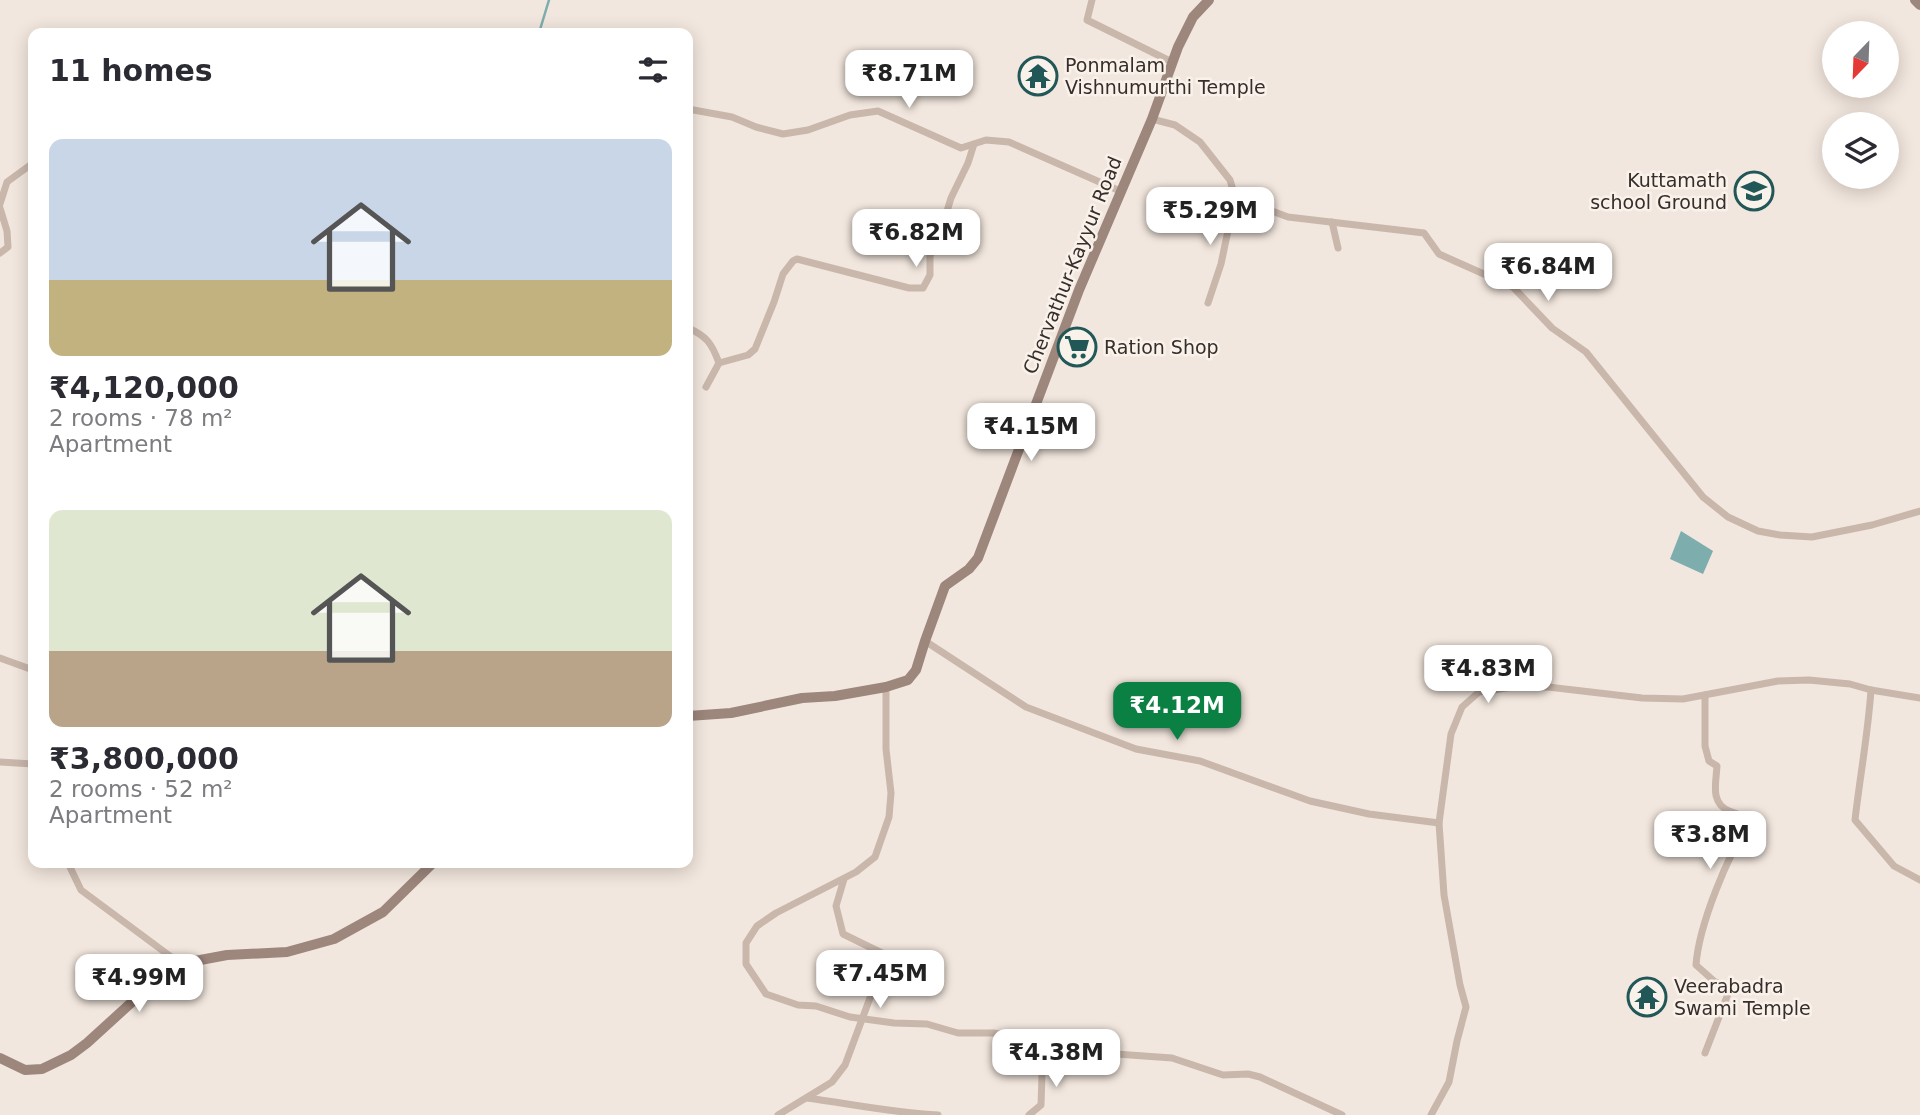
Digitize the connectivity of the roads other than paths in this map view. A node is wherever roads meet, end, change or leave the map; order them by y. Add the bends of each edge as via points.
1 (1092, 0) edge
2 (1209, 0) edge
3 (1915, 0) edge
4 (1920, 5) edge
5 (1172, 62) junction
6 (693, 110) edge
7 (1152, 119) junction
8 (974, 144) junction
9 (28, 167) edge
10 (1120, 191) junction
11 (1236, 197) junction
12 (0, 206) edge
13 (1332, 222) junction
14 (1338, 248) dead end
15 (0, 253) edge
16 (1208, 303) dead end
17 (693, 330) edge
18 (719, 363) junction
19 (706, 387) dead end
20 (1920, 511) edge
21 (925, 641) junction
22 (0, 658) edge
23 (28, 668) edge
24 (886, 687) junction
25 (1871, 690) junction
26 (1705, 695) junction
27 (1920, 698) edge
28 (693, 716) edge
29 (0, 762) edge
30 (28, 764) edge
31 (1439, 822) junction
32 (70, 868) edge
33 (427, 868) edge
34 (844, 879) junction
35 (1920, 880) edge
36 (183, 965) junction
37 (862, 1018) junction
38 (1043, 1044) junction
39 (1705, 1053) dead end
40 (0, 1058) edge
41 (806, 1098) junction
42 (778, 1115) edge
43 (938, 1115) edge
44 (1029, 1115) edge
45 (1342, 1115) edge
46 (1431, 1115) edge

1 - 5 street via 1087,20
2 - 5 main road, Chervathur-Kayyur Road via 1193,17
3 - 4 main road
5 - 7 main road, Chervathur-Kayyur Road
6 - 8 street via 783,134 878,111 961,148
7 - 10 main road, Chervathur-Kayyur Road
7 - 11 street via 1175,125 1200,142 1230,180
8 - 10 street via 1009,142
8 - 18 street via 930,256 930,275 923,288 797,259 783,274 755,349
9 - 12 street via 7,182
10 - 21 main road, Chervathur-Kayyur Road via 978,558 945,586
11 - 13 street via 1288,218
11 - 16 street
12 - 15 street via 8,247
13 - 14 street
13 - 20 street via 1424,233 1439,254 1513,287 1552,328 1586,352 1703,497 1728,517 1758,531 1812,537
17 - 18 street via 713,347
18 - 19 street
21 - 24 main road, Chervathur-Kayyur Road via 908,680
21 - 31 street via 1027,707 1136,749 1200,761 1310,801
22 - 23 street
24 - 28 main road, Chervathur-Kayyur Road
24 - 34 street via 890,817 875,857
25 - 26 street via 1809,680
25 - 27 street
25 - 35 street via 1855,820 1894,866
26 - 31 street via 1642,698 1513,687 1479,692 1462,707 1451,734
26 - 39 street via 1705,746 1709,761 1717,766 1715,797 1729,811 1750,821 1717,890 1697,952 1696,965 1728,994
29 - 30 street
31 - 46 street via 1444,895 1466,1007 1449,1082
32 - 36 street via 81,890
33 - 36 main road via 383,912 334,939 301,949 227,955
34 - 37 street via 836,906 843,934 886,955
34 - 37 street via 757,926 746,943 746,964 766,994
36 - 40 main road via 137,995 71,1055 42,1069 25,1070
37 - 38 street via 928,1024 958,1033 994,1033
37 - 41 street via 845,1065 832,1082
38 - 44 street via 1041,1105
38 - 45 street via 1172,1058 1223,1075 1248,1074
41 - 42 street
41 - 43 street

